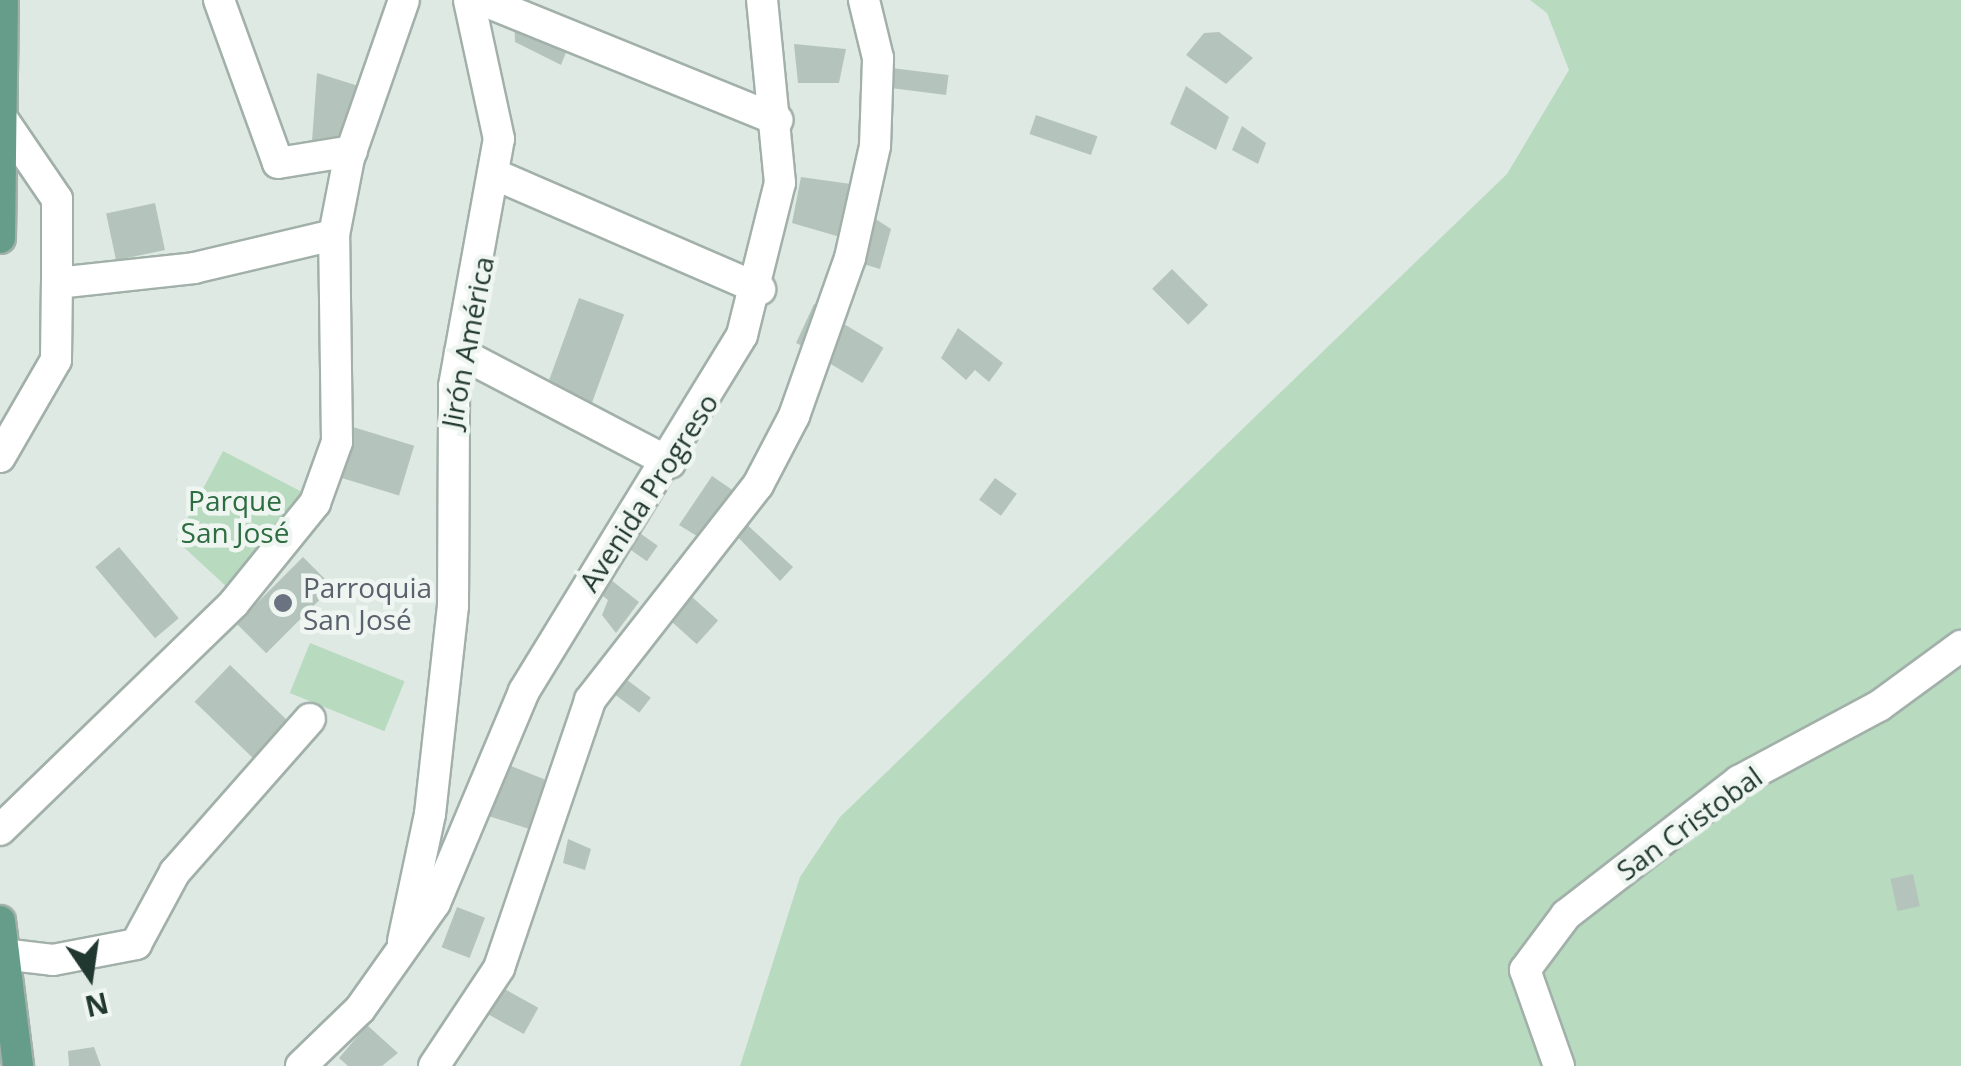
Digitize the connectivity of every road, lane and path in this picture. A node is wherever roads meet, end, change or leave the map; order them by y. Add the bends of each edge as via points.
1 (3, 0) edge
2 (219, 0) edge
3 (404, 0) edge
4 (470, 0) edge
5 (482, 0) edge
6 (762, 0) edge
7 (864, 0) edge
8 (2, 117) edge
9 (778, 120) junction
10 (352, 151) junction
11 (496, 175) junction
12 (334, 235) junction
13 (0, 238) edge
14 (57, 283) junction
15 (760, 289) junction
16 (460, 353) junction
17 (0, 457) edge
18 (670, 463) junction
19 (1961, 646) edge
20 (310, 719) dead end
21 (0, 830) edge
22 (0, 921) edge
23 (2, 954) edge
24 (401, 954) junction
25 (18, 1066) edge
26 (301, 1066) edge
27 (434, 1066) edge
28 (1559, 1066) edge

1 - 8 main road
2 - 10 street via 278,163
3 - 10 street
4 - 11 street, Jirón América via 493,82
5 - 9 street
6 - 9 street, Avenida Progreso
7 - 27 street via 878,58 875,146 850,258 794,416 758,486 590,700 498,968
8 - 13 main road
8 - 14 street via 57,199
9 - 15 street, Avenida Progreso via 776,228
10 - 12 street
11 - 15 street
11 - 16 street, Jirón América
12 - 14 street via 194,268
12 - 21 street via 337,442 300,532
14 - 17 street via 56,360
15 - 18 street, Avenida Progreso
16 - 18 street
16 - 24 street, Jirón América via 447,451 453,606 430,814
18 - 24 street, Avenida Progreso via 524,691 435,903
19 - 28 street, San Cristobal via 1879,706 1722,792 1566,915 1526,970
20 - 23 street via 175,872 136,944 53,960
22 - 23 main road
23 - 25 main road
24 - 26 street

